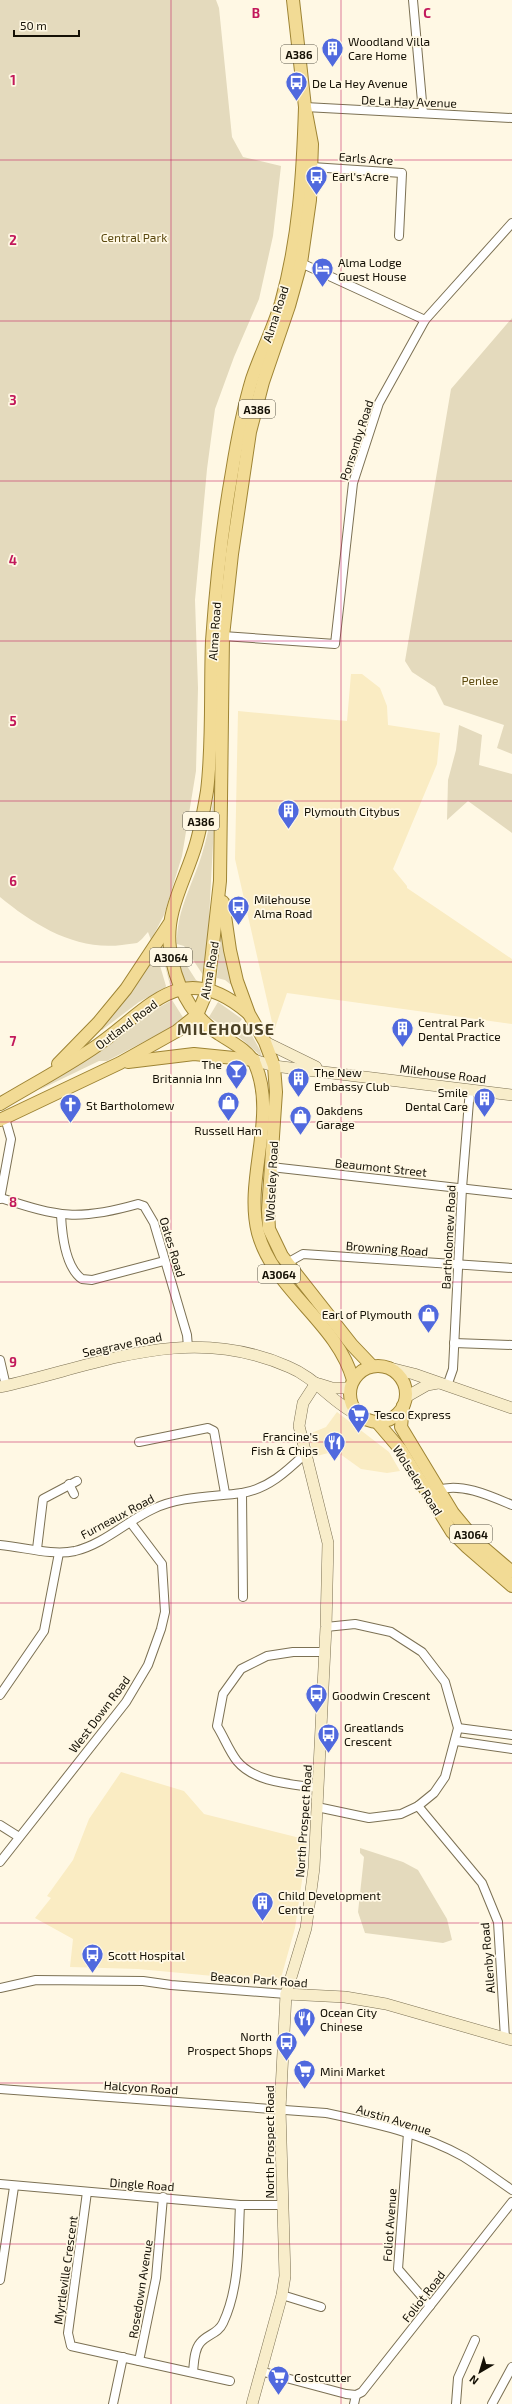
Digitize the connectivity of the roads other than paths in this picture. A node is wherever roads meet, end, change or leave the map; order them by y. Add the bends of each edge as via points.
1 (294, 0) edge
2 (413, 0) edge
3 (305, 107) junction
4 (424, 113) junction
5 (512, 118) edge
6 (312, 167) junction
7 (512, 223) edge
8 (400, 236) dead end
9 (301, 263) junction
10 (425, 320) junction
11 (223, 636) junction
12 (220, 881) junction
13 (169, 924) junction
14 (181, 988) junction
15 (208, 989) junction
16 (249, 1014) junction
17 (197, 1015) junction
18 (265, 1042) junction
19 (254, 1060) junction
20 (120, 1063) junction
21 (274, 1066) junction
22 (324, 1070) junction
23 (48, 1074) junction
24 (470, 1088) junction
25 (512, 1095) edge
26 (0, 1104) edge
27 (2, 1119) edge
28 (271, 1167) junction
29 (462, 1188) junction
30 (512, 1194) edge
31 (0, 1198) edge
32 (62, 1215) junction
33 (164, 1261) junction
34 (287, 1263) junction
35 (459, 1266) junction
36 (512, 1268) edge
37 (454, 1343) junction
38 (512, 1345) edge
39 (188, 1347) junction
40 (0, 1360) edge
41 (372, 1366) junction
42 (390, 1368) junction
43 (316, 1383) junction
44 (351, 1384) junction
45 (443, 1385) junction
46 (3, 1386) edge
47 (405, 1402) junction
48 (512, 1408) edge
49 (358, 1415) junction
50 (377, 1422) junction
51 (139, 1442) dead end
52 (305, 1454) junction
53 (438, 1490) junction
54 (225, 1493) junction
55 (242, 1493) junction
56 (74, 1494) dead end
57 (512, 1505) edge
58 (131, 1523) junction
59 (0, 1545) edge
60 (37, 1549) junction
61 (59, 1553) junction
62 (512, 1572) edge
63 (512, 1586) edge
64 (243, 1597) dead end
65 (326, 1627) junction
66 (325, 1652) junction
67 (0, 1695) edge
68 (458, 1728) junction
69 (512, 1735) edge
70 (456, 1741) junction
71 (512, 1749) edge
72 (318, 1788) junction
73 (418, 1806) junction
74 (317, 1807) junction
75 (0, 1825) edge
76 (19, 1837) junction
77 (0, 1862) edge
78 (0, 1988) edge
79 (286, 1994) junction
80 (508, 2039) edge
81 (0, 2089) edge
82 (280, 2109) junction
83 (408, 2133) junction
84 (0, 2184) edge
85 (14, 2187) junction
86 (512, 2190) edge
87 (87, 2192) junction
88 (163, 2197) junction
89 (512, 2202) edge
90 (240, 2205) junction
91 (282, 2205) junction
92 (0, 2276) edge
93 (282, 2295) junction
94 (430, 2306) junction
95 (320, 2307) dead end
96 (475, 2340) dead end
97 (122, 2358) junction
98 (139, 2360) junction
99 (512, 2367) edge
100 (260, 2371) junction
101 (193, 2372) junction
102 (230, 2382) dead end
103 (356, 2395) junction
104 (113, 2404) edge
105 (252, 2404) edge
106 (354, 2404) edge
107 (456, 2404) edge
108 (492, 2404) edge

1 - 3 main road, Alma Road / A386
2 - 4 street
3 - 4 street, De La Hay Avenue
3 - 6 main road, Alma Road / A386 via 312,144
3 - 13 main road, Alma Road / A386 via 294,244 280,305 252,380 239,430 221,546 213,638 205,805 195,847
4 - 5 street, De La Hay Avenue
6 - 8 street, Earls Acre via 402,173
6 - 9 main road, Alma Road / A386 via 307,231
7 - 10 street, Ponsonby Road
9 - 10 street
9 - 11 main road, Alma Road / A386 via 250,432
10 - 11 street, Ponsonby Road via 379,403 353,483 335,644
11 - 12 main road, Alma Road / A386
12 - 15 main road, Alma Road / A386
12 - 16 main road, Alma Road / A386 via 230,950 237,981
13 - 14 main road, Alma Road / A3064 via 169,947
13 - 23 main road, Outland Road / A386 via 126,990
14 - 15 main road, Outland Road / A386
14 - 17 main road, Alma Road / A3064
14 - 23 main road, Outland Road / A386 via 149,1004 92,1049
15 - 16 main road, Outland Road / A386 via 226,996
15 - 17 main road, Alma Road / A386
16 - 18 main road, Wolseley Road / A3064
17 - 19 main road, A3064 via 215,1032
17 - 20 main road, A386 via 177,1031
18 - 21 main road, Wolseley Road / A3064
18 - 22 street, Milehouse Road
19 - 20 main road, A386 via 194,1054
19 - 21 street
19 - 44 main road, Wolseley Road / A3064 via 263,1105 255,1206 257,1228 263,1249 284,1281 342,1352
20 - 27 main road, A386
21 - 22 street, Milehouse Road
21 - 28 main road, Wolseley Road / A3064 via 276,1092
22 - 24 street, Milehouse Road
23 - 26 main road, Outland Road / A386
24 - 25 street, Milehouse Road
24 - 29 street, Bartholomew Road
27 - 31 street via 11,1139
28 - 29 street, Beaumont Street
28 - 34 main road, Wolseley Road / A3064 via 269,1229 274,1244
29 - 30 street, Beaumont Street
29 - 35 street, Bartholomew Road
31 - 32 street, Oates Road
32 - 33 street, Oates Road via 86,1216 138,1204 144,1206 154,1223
32 - 33 street via 62,1228 72,1269 82,1279 92,1280
33 - 39 street, Oates Road via 187,1335
34 - 35 street, Browning Road via 303,1254
34 - 41 main road, Wolseley Road / A3064 via 352,1346
35 - 36 street, Browning Road
35 - 37 street, Bartholomew Road
37 - 38 street
37 - 45 street, Bartholomew Road via 453,1369
39 - 43 street, Seagrave Road via 222,1348 260,1356 298,1370
39 - 46 street, Seagrave Road via 152,1349 122,1355
40 - 46 street
41 - 42 main road
41 - 44 main road via 361,1371
42 - 45 street
42 - 47 main road via 401,1378 405,1387
43 - 44 street via 332,1388
43 - 49 street, Seagrave Road via 347,1410
43 - 52 street, North Prospect Road via 303,1403 299,1417 300,1438
44 - 49 main road via 352,1407
45 - 47 street via 427,1385
45 - 48 street
47 - 50 main road via 397,1415
47 - 53 main road, Wolseley Road / A3064 via 401,1427
49 - 50 main road
50 - 63 main road, Wolseley Road / A3064 via 401,1450 452,1532
51 - 54 street via 208,1428 214,1431
52 - 55 street, Furneaux Road via 272,1482
52 - 65 street, North Prospect Road via 328,1543
53 - 57 street via 450,1486
53 - 62 main road, Wolseley Road / A3064 via 477,1542
54 - 55 street, Furneaux Road
54 - 58 street, Furneaux Road via 152,1509
55 - 64 street
56 - 60 street via 73,1483 43,1499
58 - 61 street, Furneaux Road via 93,1544 76,1551
58 - 76 street, West Down Road via 162,1564 165,1612 161,1629 148,1665 126,1702
59 - 60 street, Furneaux Road
60 - 61 street, Furneaux Road
61 - 67 street via 44,1631
65 - 66 street, North Prospect Road
65 - 68 street via 355,1624 391,1632 422,1652 445,1682
66 - 72 street, North Prospect Road
66 - 72 street via 293,1652 267,1656 241,1669 223,1694 217,1726 238,1762 253,1774 273,1781
68 - 69 street
68 - 70 street
70 - 71 street
70 - 73 street via 445,1777 434,1793
72 - 74 street, North Prospect Road
73 - 74 street via 401,1814 369,1818
73 - 80 street, Allenby Road via 482,1883 498,1922
74 - 79 street, North Prospect Road via 314,1868 306,1928
75 - 76 street
76 - 77 street, West Down Road
78 - 79 street, Beacon Park Road via 36,1980 143,1981
79 - 80 street, Beacon Park Road via 345,1997 386,2004
79 - 82 street, North Prospect Road
81 - 82 street, Halcyon Road
82 - 83 street, Austin Avenue via 326,2113
82 - 91 street, North Prospect Road
83 - 86 street, Austin Avenue via 464,2157
83 - 94 street, Foliot Avenue via 398,2270
84 - 85 street, Dingle Road
85 - 87 street, Dingle Road
85 - 92 street
87 - 88 street, Dingle Road
87 - 97 street, Myrtleville Crescent via 68,2340 71,2346
88 - 90 street, Dingle Road
88 - 98 street, Rosedown Avenue via 156,2278
89 - 94 street, Foliot Road
90 - 91 street, Dingle Road
90 - 101 street via 236,2280 229,2305 219,2330 201,2341 197,2347
91 - 93 street, North Prospect Road via 285,2276
93 - 95 street
93 - 100 street, North Prospect Road
94 - 103 street, Foliot Road via 362,2392
96 - 107 street via 458,2378
97 - 98 street, Myrtleville Crescent
97 - 104 street
98 - 101 street, Myrtleville Crescent
99 - 108 street
100 - 103 street
100 - 105 street, North Prospect Road
101 - 102 street, Myrtleville Crescent
103 - 106 street

